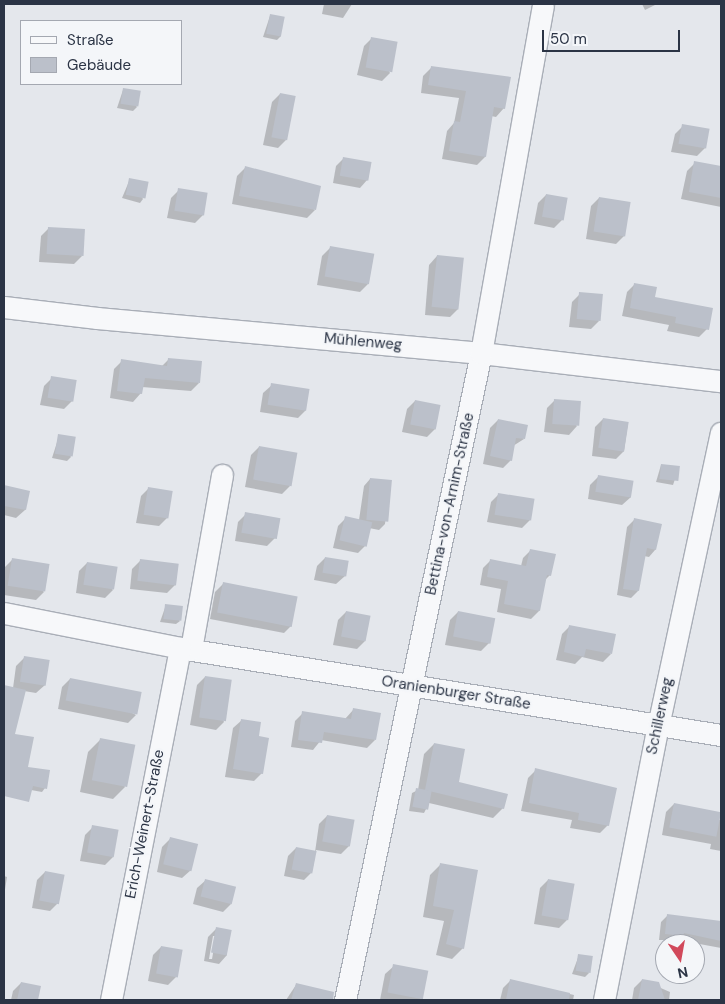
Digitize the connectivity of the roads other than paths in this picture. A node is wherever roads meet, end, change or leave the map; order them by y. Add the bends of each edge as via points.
1 (540, 4) edge
2 (4, 307) edge
3 (481, 353) junction
4 (721, 381) edge
5 (721, 433) edge
6 (222, 475) dead end
7 (4, 613) edge
8 (186, 649) junction
9 (413, 686) junction
10 (658, 726) junction
11 (721, 735) edge
12 (111, 1000) edge
13 (345, 1000) edge
14 (604, 1000) edge

1 - 3 street, Bettina-von-Arnim-Straße
2 - 3 street, Mühlenweg
3 - 4 street, Mühlenweg
3 - 9 street, Bettina-von-Arnim-Straße
5 - 10 street, Schillerweg
6 - 8 street
7 - 8 street, Oranienburger Straße
8 - 9 street, Oranienburger Straße
8 - 12 street, Erich-Weinert-Straße
9 - 10 street, Oranienburger Straße
9 - 13 street, Bettina-von-Arnim-Straße
10 - 11 street, Oranienburger Straße
10 - 14 street, Schillerweg

